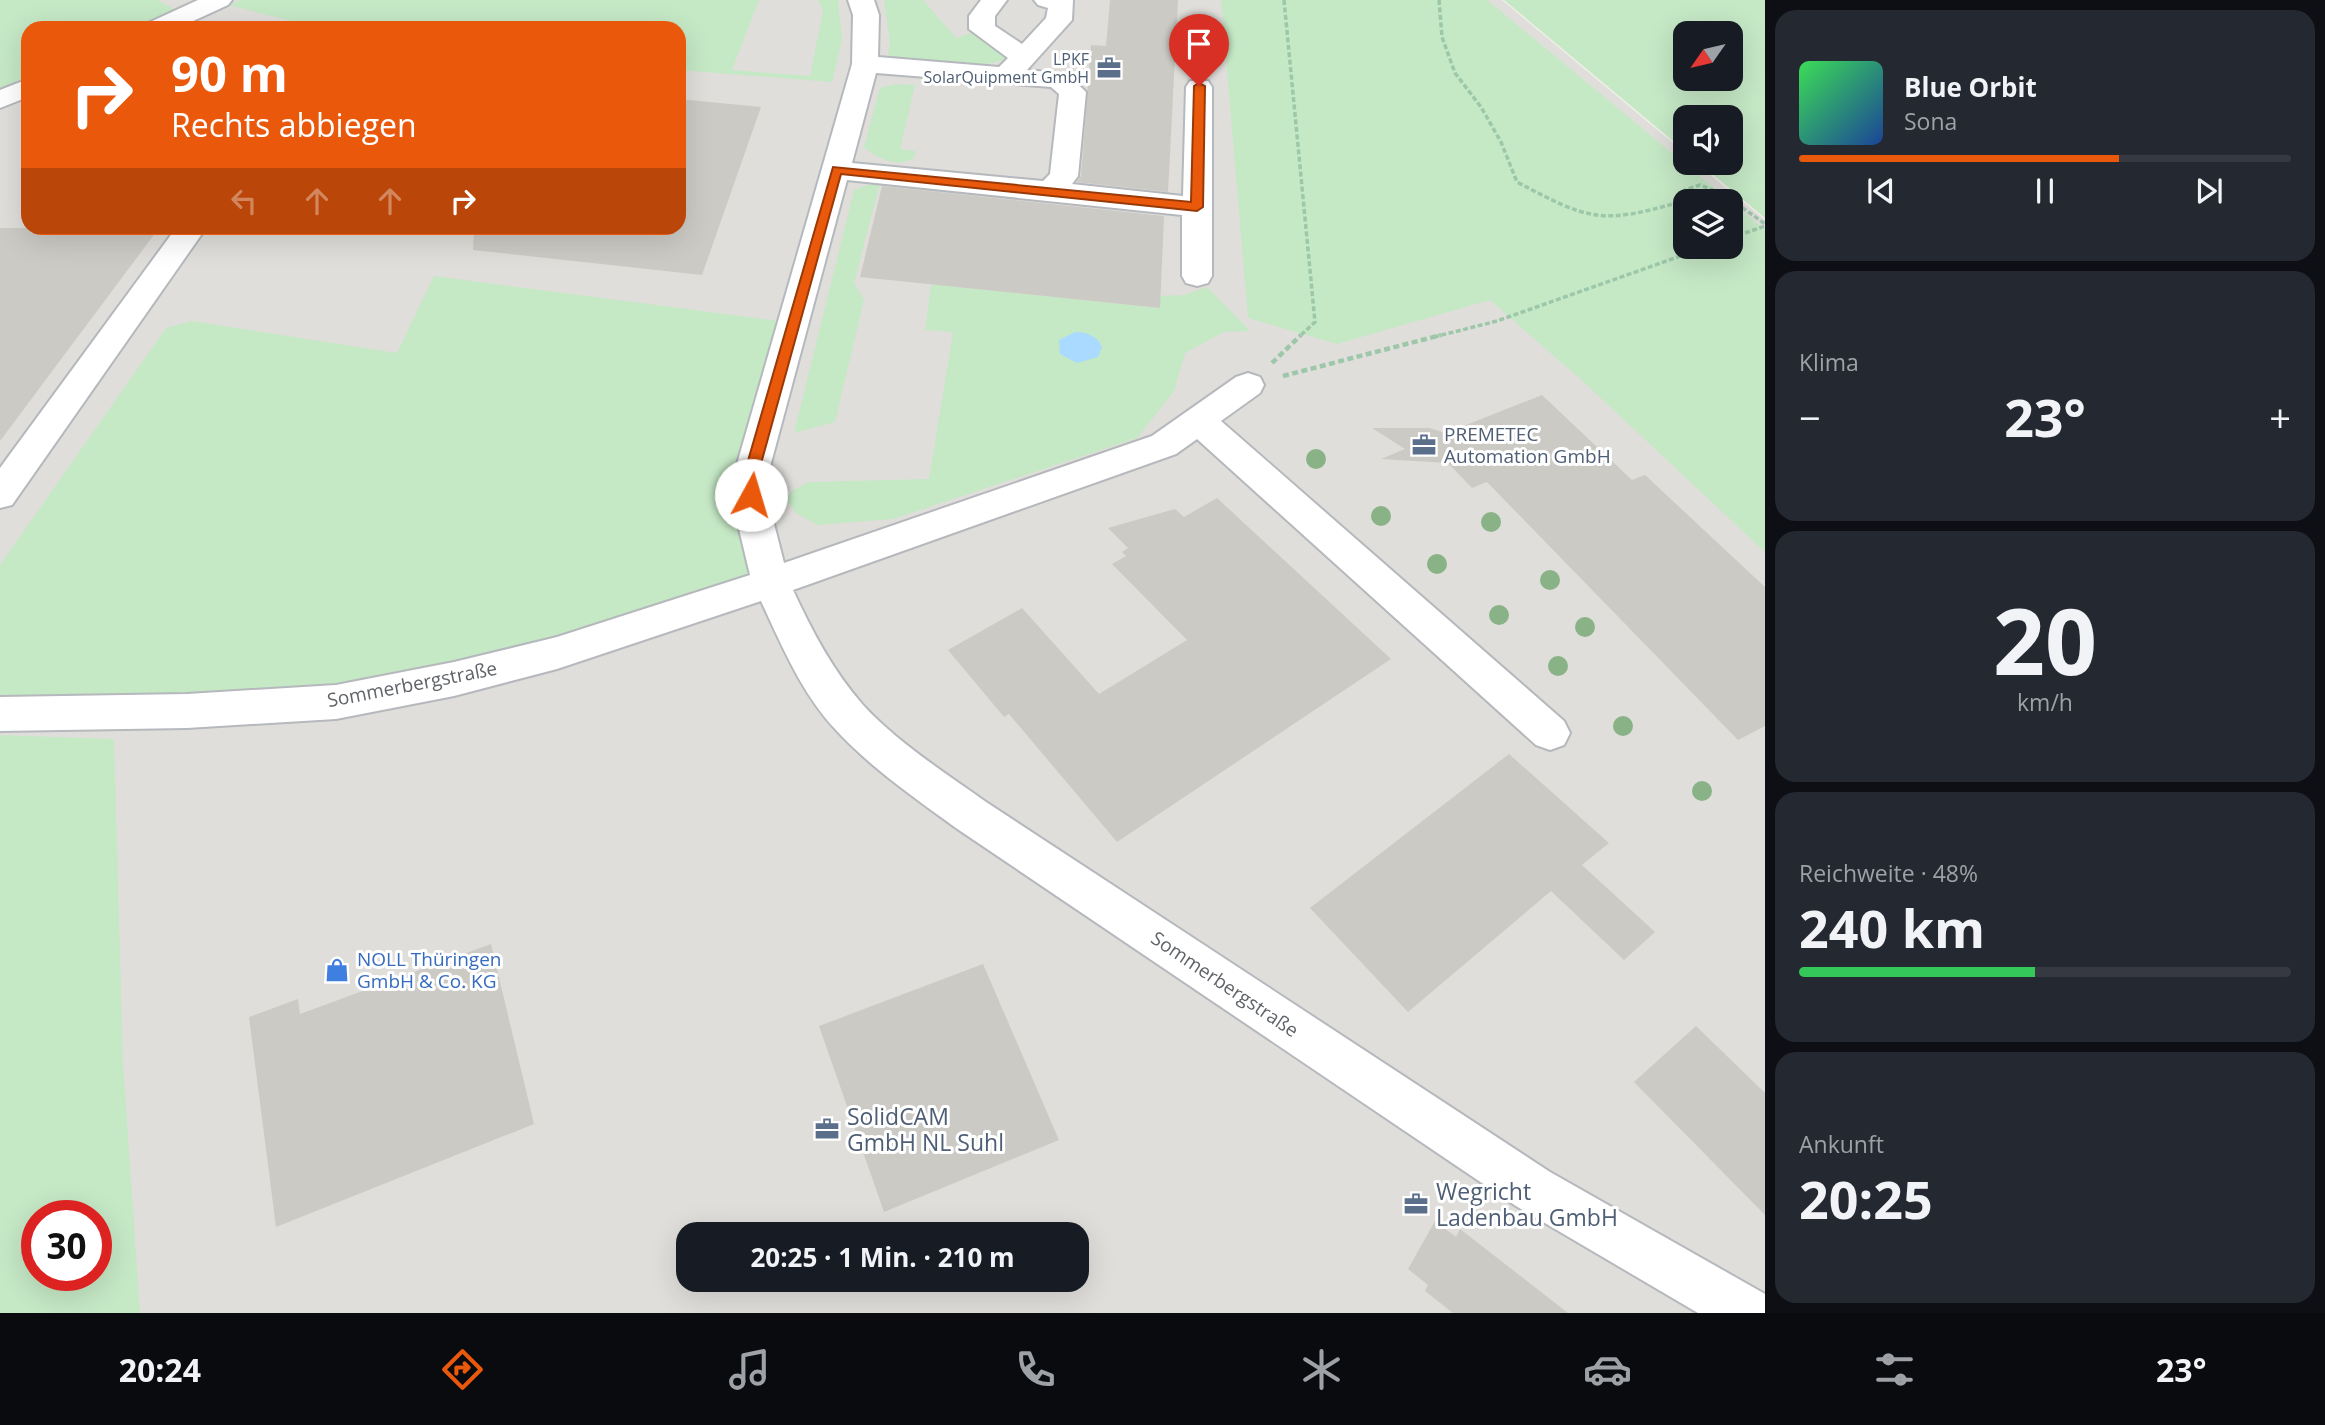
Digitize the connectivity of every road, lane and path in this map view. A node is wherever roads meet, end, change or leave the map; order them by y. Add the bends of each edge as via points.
1 (219, 0) edge
2 (861, 0) edge
3 (994, 0) edge
4 (1047, 0) edge
5 (1284, 0) edge
6 (1440, 0) edge
7 (172, 21) edge
8 (865, 64) junction
9 (1016, 67) junction
10 (1199, 86) dead end
11 (21, 90) edge
12 (0, 100) edge
13 (837, 170) junction
14 (1050, 191) junction
15 (1197, 207) junction
16 (1765, 225) edge
17 (1743, 233) edge
18 (186, 235) edge
19 (1673, 259) edge
20 (1197, 276) dead end
21 (1248, 385) junction
22 (1198, 420) junction
23 (0, 495) edge
24 (771, 583) junction
25 (0, 713) edge
26 (1550, 733) dead end
27 (1748, 1313) edge

1 - 7 street
2 - 8 street via 866,15
3 - 9 street via 982,16 982,29
4 - 9 street via 1061,1 1059,20
5 - 21 path via 1315,321
6 - 16 path via 1442,37 1455,73 1501,142 1517,182 1588,216 1656,209 1679,202 1685,190 1700,185 1725,195
8 - 9 street
8 - 13 street
9 - 14 street via 1058,80 1073,92 1063,176
10 - 15 street
11 - 12 street
13 - 14 street
13 - 24 street via 750,478 760,550
14 - 15 street
15 - 20 street
16 - 17 path
18 - 23 street
19 - 21 path via 1497,321
21 - 22 street, Sommerbergstraße
22 - 24 street, Sommerbergstraße via 1164,445
22 - 26 street
24 - 25 street, Sommerbergstraße via 557,653 336,702 187,711
24 - 27 street, Sommerbergstraße via 806,657 842,707 901,764 1533,1189

